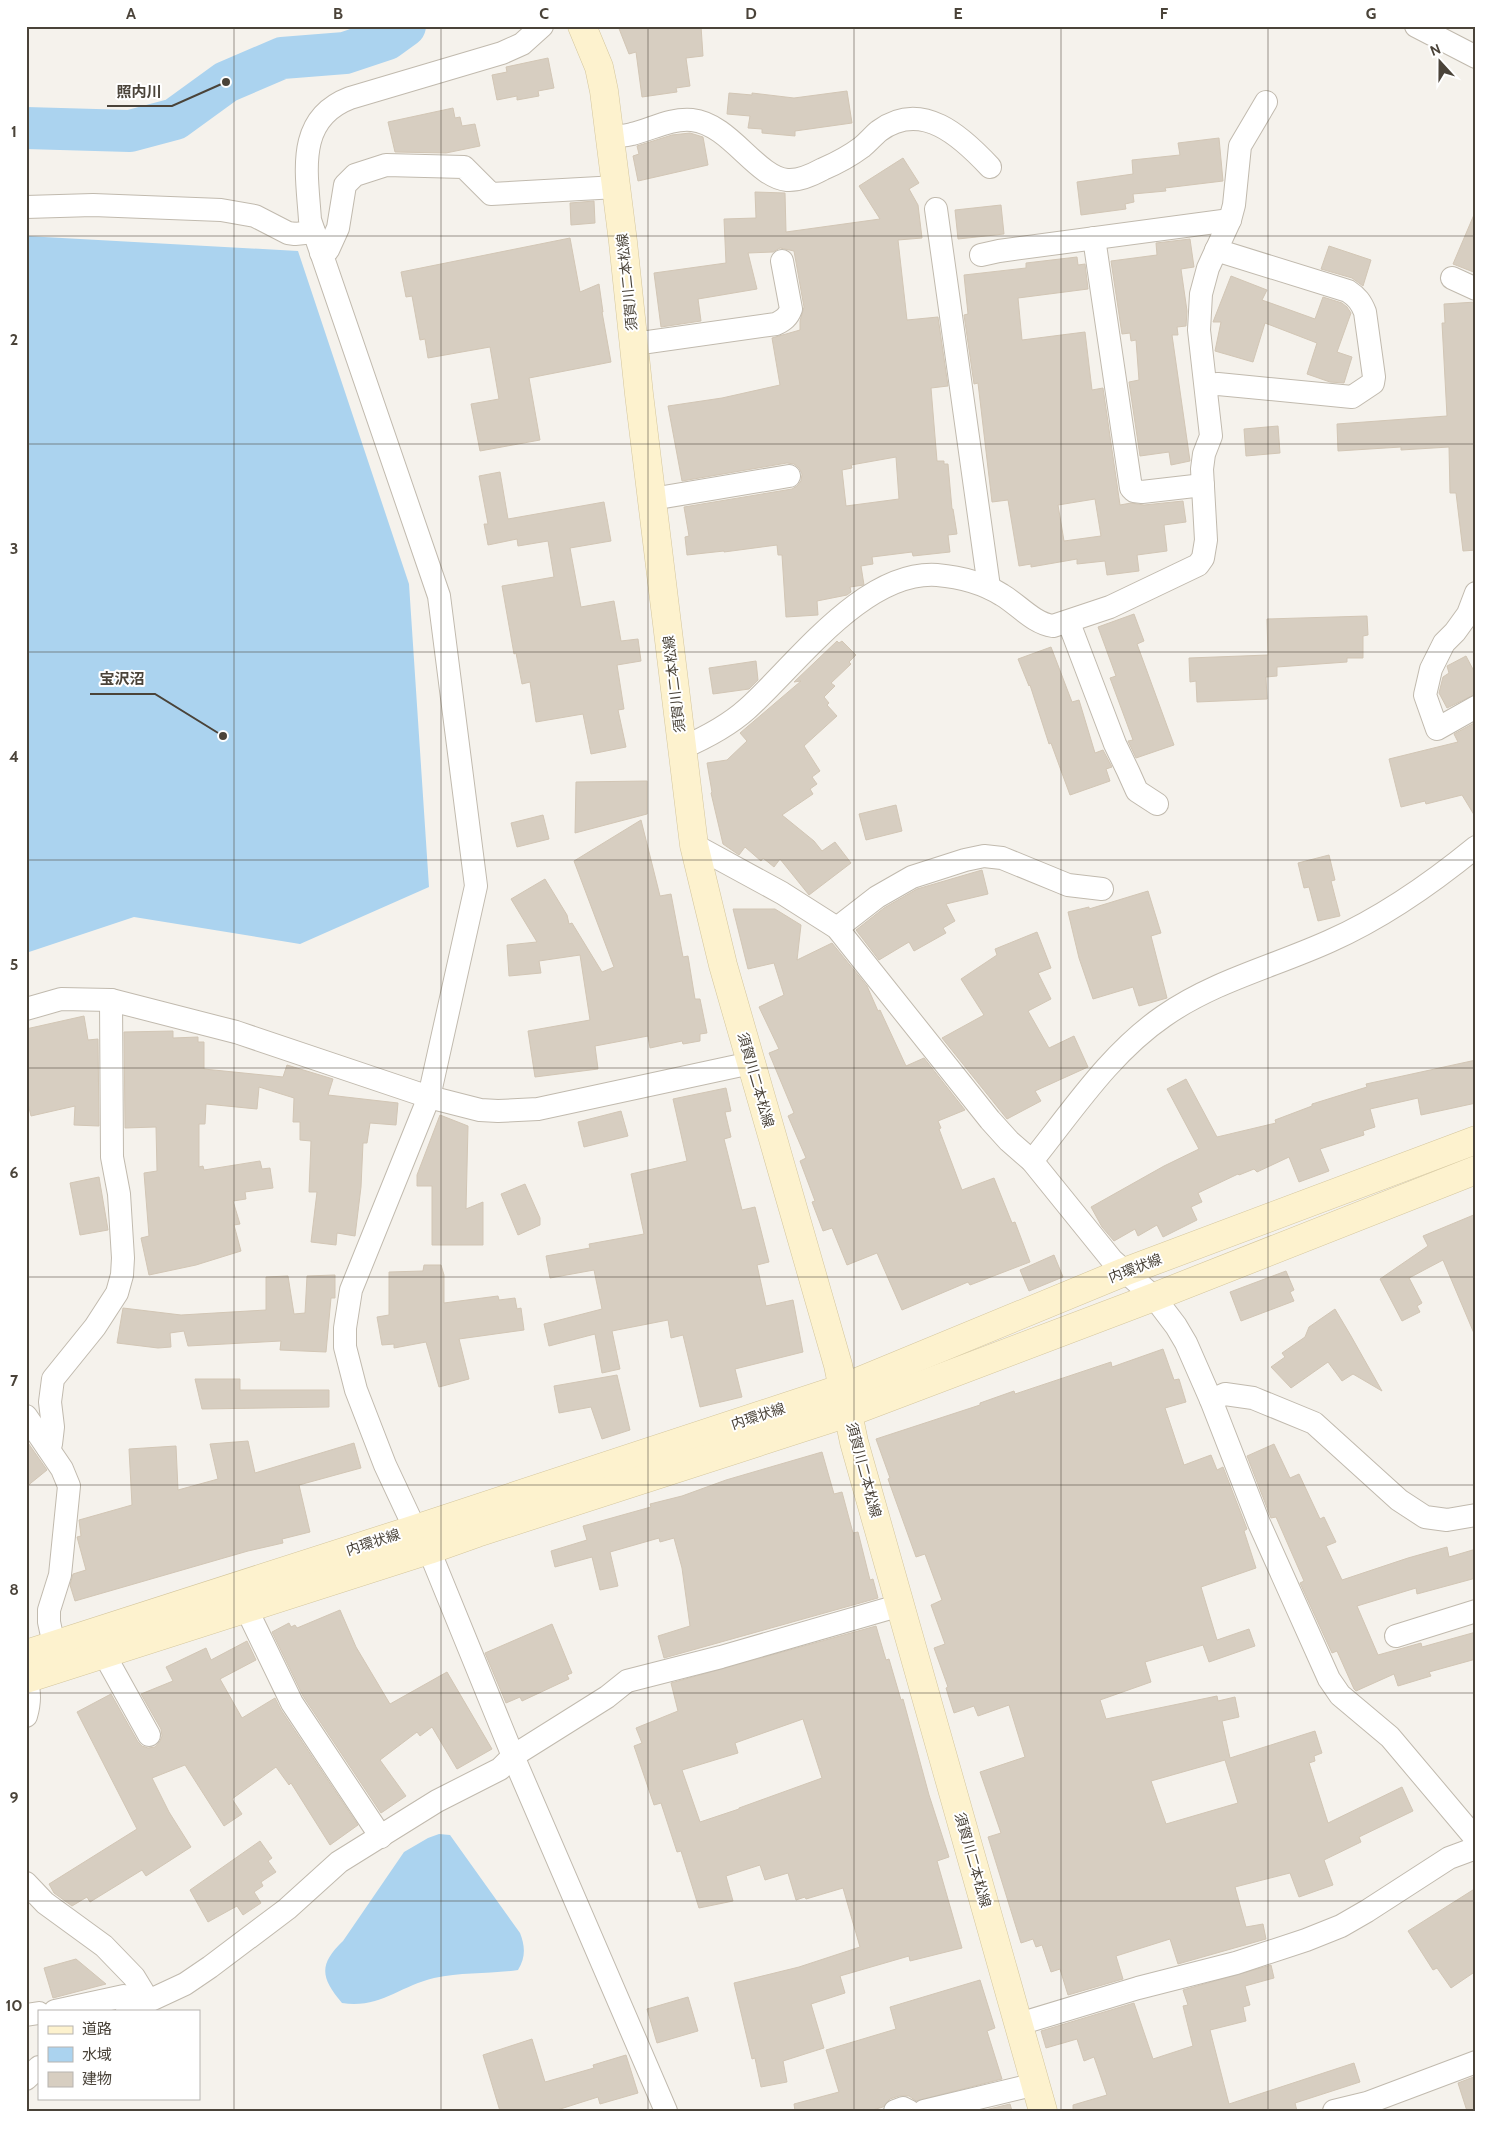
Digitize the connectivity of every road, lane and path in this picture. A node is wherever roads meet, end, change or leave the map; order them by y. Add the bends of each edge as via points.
1 (542, 26) edge
2 (582, 26) edge
3 (1416, 26) edge
4 (1476, 56) edge
5 (1266, 102) dead end
6 (610, 137) junction
7 (990, 167) dead end
8 (617, 187) junction
9 (26, 207) edge
10 (936, 209) dead end
11 (1230, 220) junction
12 (1094, 238) junction
13 (317, 242) junction
14 (1216, 250) junction
15 (981, 255) dead end
16 (782, 261) dead end
17 (1452, 278) dead end
18 (1476, 289) edge
19 (634, 344) junction
20 (1206, 385) junction
21 (789, 476) dead end
22 (1203, 485) junction
23 (652, 499) junction
24 (989, 587) junction
25 (1476, 593) edge
26 (1069, 623) junction
27 (1476, 707) edge
28 (682, 748) junction
29 (1157, 804) dead end
30 (694, 845) junction
31 (1476, 847) edge
32 (1102, 889) dead end
33 (837, 928) junction
34 (110, 1000) junction
35 (26, 1009) edge
36 (751, 1064) junction
37 (430, 1097) junction
38 (1476, 1140) edge
39 (1032, 1161) junction
40 (1476, 1170) edge
41 (1124, 1272) junction
42 (1154, 1297) junction
43 (846, 1400) junction
44 (1211, 1400) junction
45 (26, 1416) edge
46 (48, 1448) junction
47 (1476, 1516) edge
48 (422, 1540) junction
49 (901, 1605) junction
50 (246, 1608) junction
51 (1476, 1611) edge
52 (1396, 1636) dead end
53 (54, 1645) junction
54 (26, 1654) edge
55 (104, 1654) junction
56 (26, 1679) edge
57 (26, 1716) edge
58 (149, 1735) dead end
59 (513, 1756) junction
60 (381, 1837) junction
61 (1476, 1839) edge
62 (1476, 1848) edge
63 (26, 1883) edge
64 (137, 2005) edge
65 (61, 2010) edge
66 (1019, 2024) junction
67 (1476, 2062) edge
68 (38, 2068) edge
69 (26, 2079) edge
70 (1036, 2084) junction
71 (666, 2111) edge
72 (895, 2111) edge
73 (909, 2111) edge
74 (924, 2111) edge
75 (1043, 2111) edge
76 (1334, 2111) edge

1 - 13 street via 522,44 502,53 332,106 313,130 308,146 310,220
2 - 6 main road, 須賀川二本松線 via 600,67
3 - 4 street
5 - 11 street via 1240,146
6 - 7 street via 675,121 696,121 714,127 766,170 785,180 798,180 842,160 880,131 907,119 938,124 949,130
6 - 8 main road, 須賀川二本松線
8 - 13 street via 491,194 464,167 386,165 364,170 345,185 338,228 328,250
8 - 19 main road, 須賀川二本松線
9 - 13 street via 93,205 221,210 255,216
10 - 24 street
11 - 12 street
11 - 14 street
12 - 15 street
12 - 22 street via 1131,488 1142,492
13 - 37 street via 440,596 476,886
14 - 20 street via 1201,294 1199,330
14 - 20 street via 1355,296 1365,312 1374,377 1372,383 1352,397
16 - 19 street via 791,309 783,321
17 - 18 street
19 - 23 main road, 須賀川二本松線
20 - 22 street via 1211,436 1204,454
21 - 23 street
22 - 26 street via 1206,540 1203,558 1198,565 1142,593
23 - 28 main road, 須賀川二本松線
24 - 26 street via 1045,625
24 - 28 street via 937,575 890,583 815,639 747,709 723,727
25 - 27 street via 1468,614 1444,643 1431,669 1425,695 1437,729
26 - 29 street via 1115,744 1137,791
28 - 30 main road, 須賀川二本松線
30 - 33 street
30 - 36 main road, 須賀川二本松線
31 - 39 street via 1427,884 1331,941 1205,992 1164,1015 1119,1053
32 - 33 street via 1068,885 1002,858 984,856 912,877 877,897
33 - 39 street via 990,1120
34 - 35 street via 61,999
34 - 37 street via 236,1032
34 - 46 street via 112,1157 119,1194 122,1274 117,1293 54,1380 50,1402 53,1427
36 - 37 street via 538,1109 480,1110
36 - 43 main road, 須賀川二本松線
37 - 48 street via 351,1290 345,1328 345,1347 356,1390 385,1466
38 - 41 main road, 内環状線
39 - 41 street
40 - 42 main road, 内環状線
41 - 42 street
41 - 43 main road, 内環状線
42 - 43 main road, 内環状線
42 - 44 street via 1186,1343
43 - 48 main road, 内環状線 via 477,1533
43 - 49 main road, 須賀川二本松線 via 854,1442
44 - 47 street via 1225,1394 1253,1398 1314,1423 1399,1500 1425,1517 1447,1520
44 - 61 street via 1259,1523 1329,1680 1340,1696 1390,1737
45 - 46 street
46 - 53 street via 62,1468 69,1486 60,1575 49,1610
48 - 50 main road, 内環状線
48 - 53 main road, 内環状線
48 - 59 street
49 - 59 street via 627,1681
49 - 66 main road, 須賀川二本松線
50 - 55 main road, 内環状線
50 - 60 street via 292,1703
51 - 52 street
53 - 54 main road, 内環状線
55 - 56 main road, 内環状線
55 - 58 street
56 - 57 street via 30,1698
59 - 60 street via 500,1769 437,1801
59 - 71 street
60 - 64 street via 340,1862 287,1909 210,1967 185,1984
62 - 66 street via 1449,1858 1341,1926 1306,1940
63 - 64 street via 45,1903 104,1946 134,1977
64 - 65 street via 124,1996
66 - 70 main road, 須賀川二本松線
67 - 76 street via 1367,2103
68 - 69 street
70 - 74 street
70 - 75 main road, 須賀川二本松線
72 - 73 street via 902,2108

